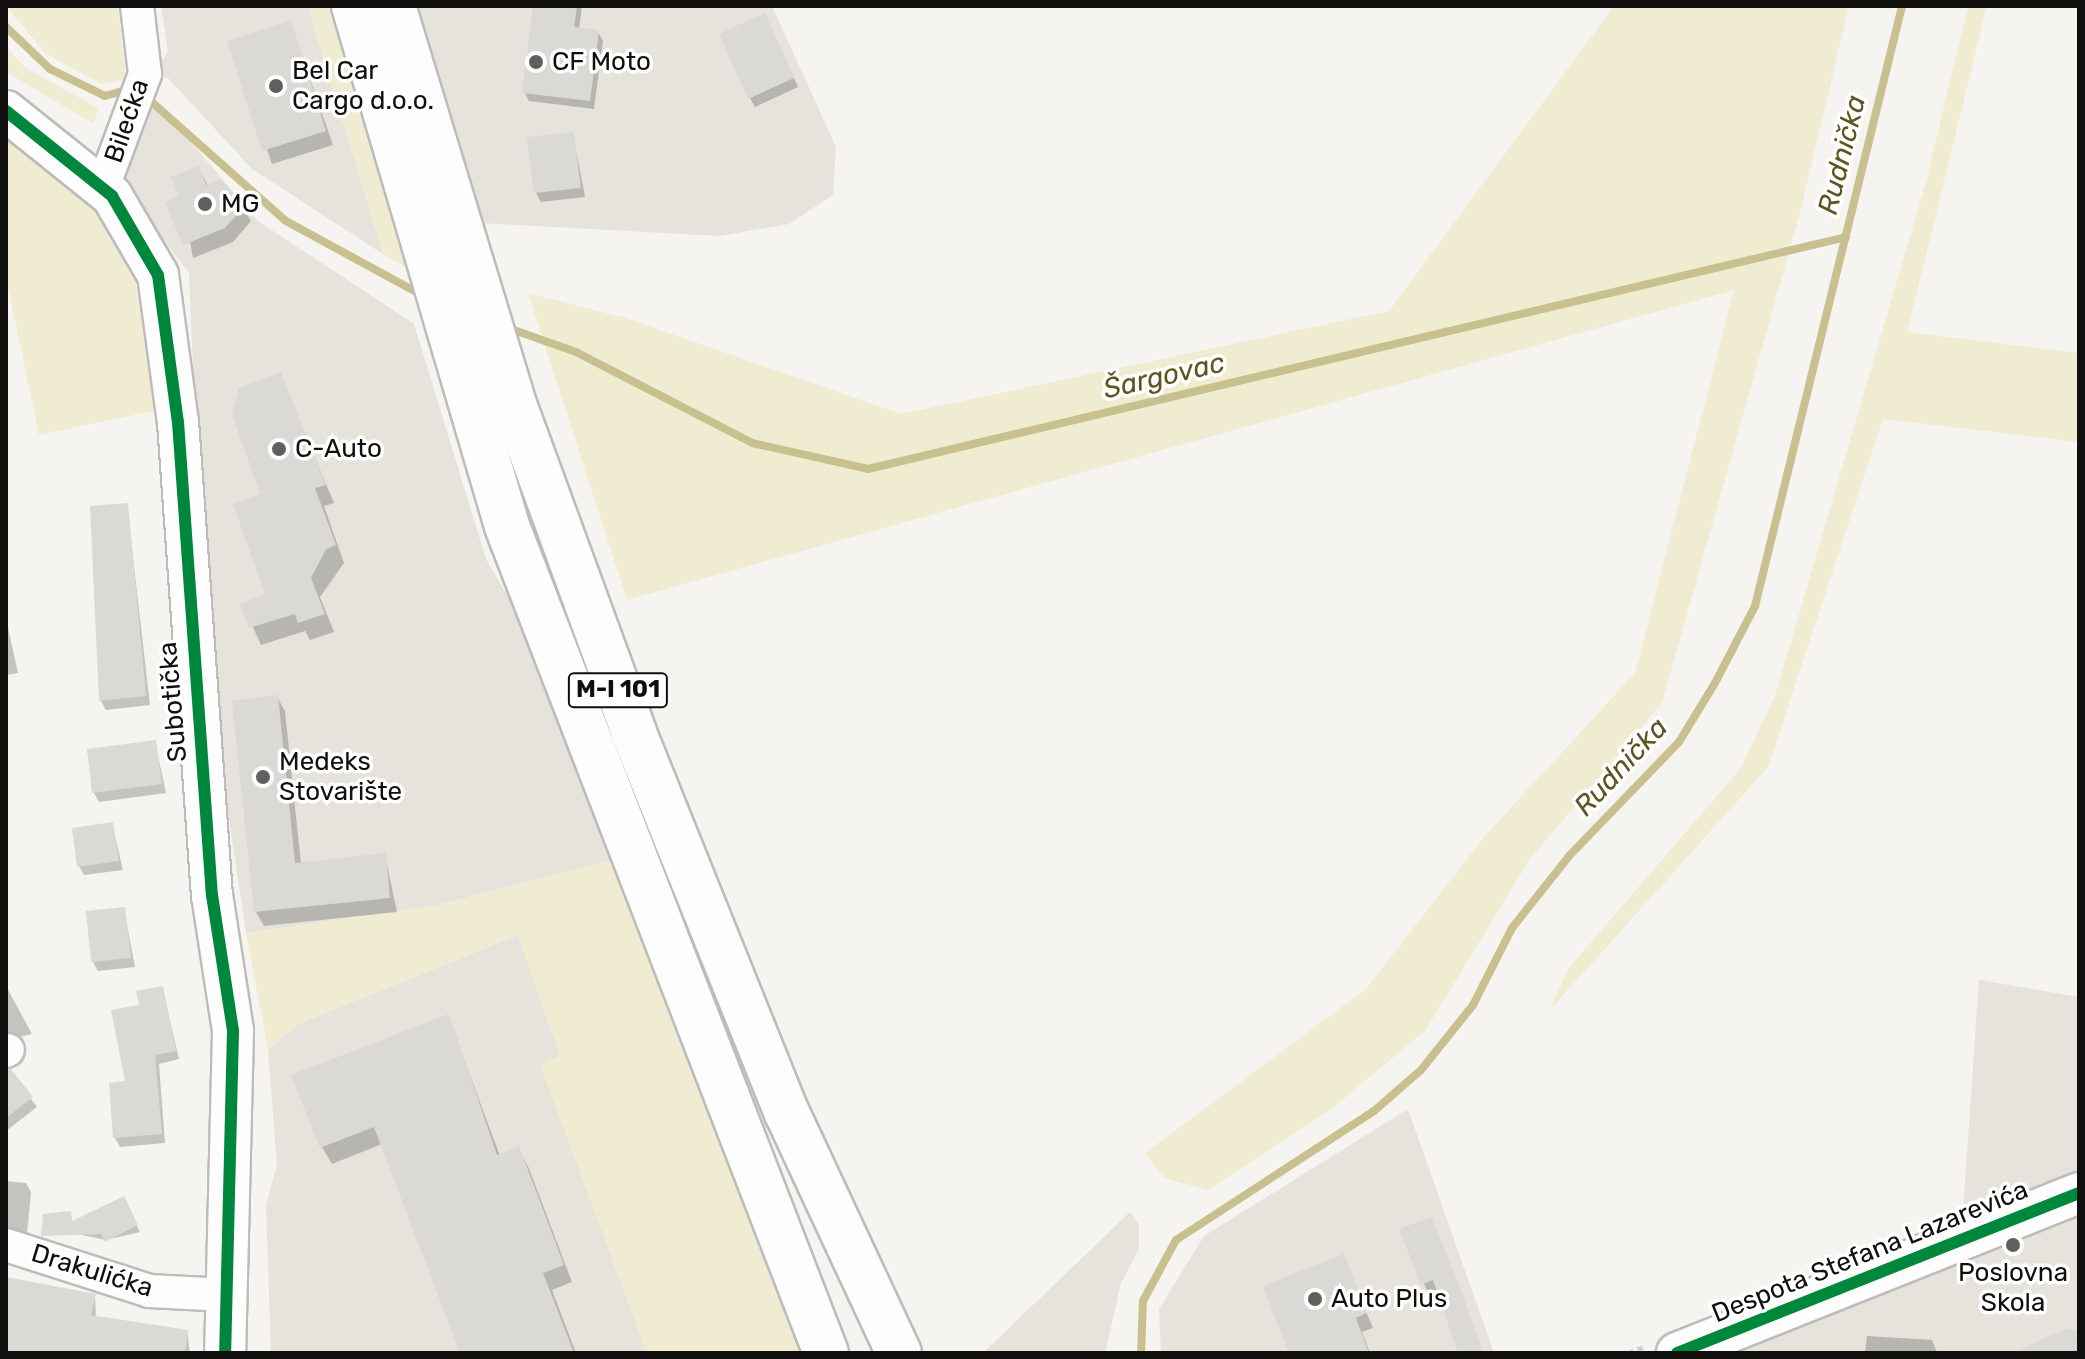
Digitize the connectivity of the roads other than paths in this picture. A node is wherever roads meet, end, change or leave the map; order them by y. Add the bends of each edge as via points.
1 (137, 6) edge
2 (354, 6) edge
3 (393, 6) edge
4 (6, 111) edge
5 (103, 187) junction
6 (2079, 1193) edge
7 (6, 1245) edge
8 (227, 1295) junction
9 (225, 1353) edge
10 (826, 1353) edge
11 (899, 1353) edge
12 (1677, 1353) edge

1 - 5 street, Bilećka via 145,74
2 - 10 main road, M-I 101 via 507,526
3 - 11 main road, M-I 101 via 515,407 634,733 787,1113
4 - 5 street, Subotička
5 - 8 street, Subotička via 129,217 158,275 172,358 192,685 233,1031
6 - 12 street, Despota Stefana Lazarevića
7 - 8 street, Drakulićka via 149,1291
8 - 9 street, Subotička

